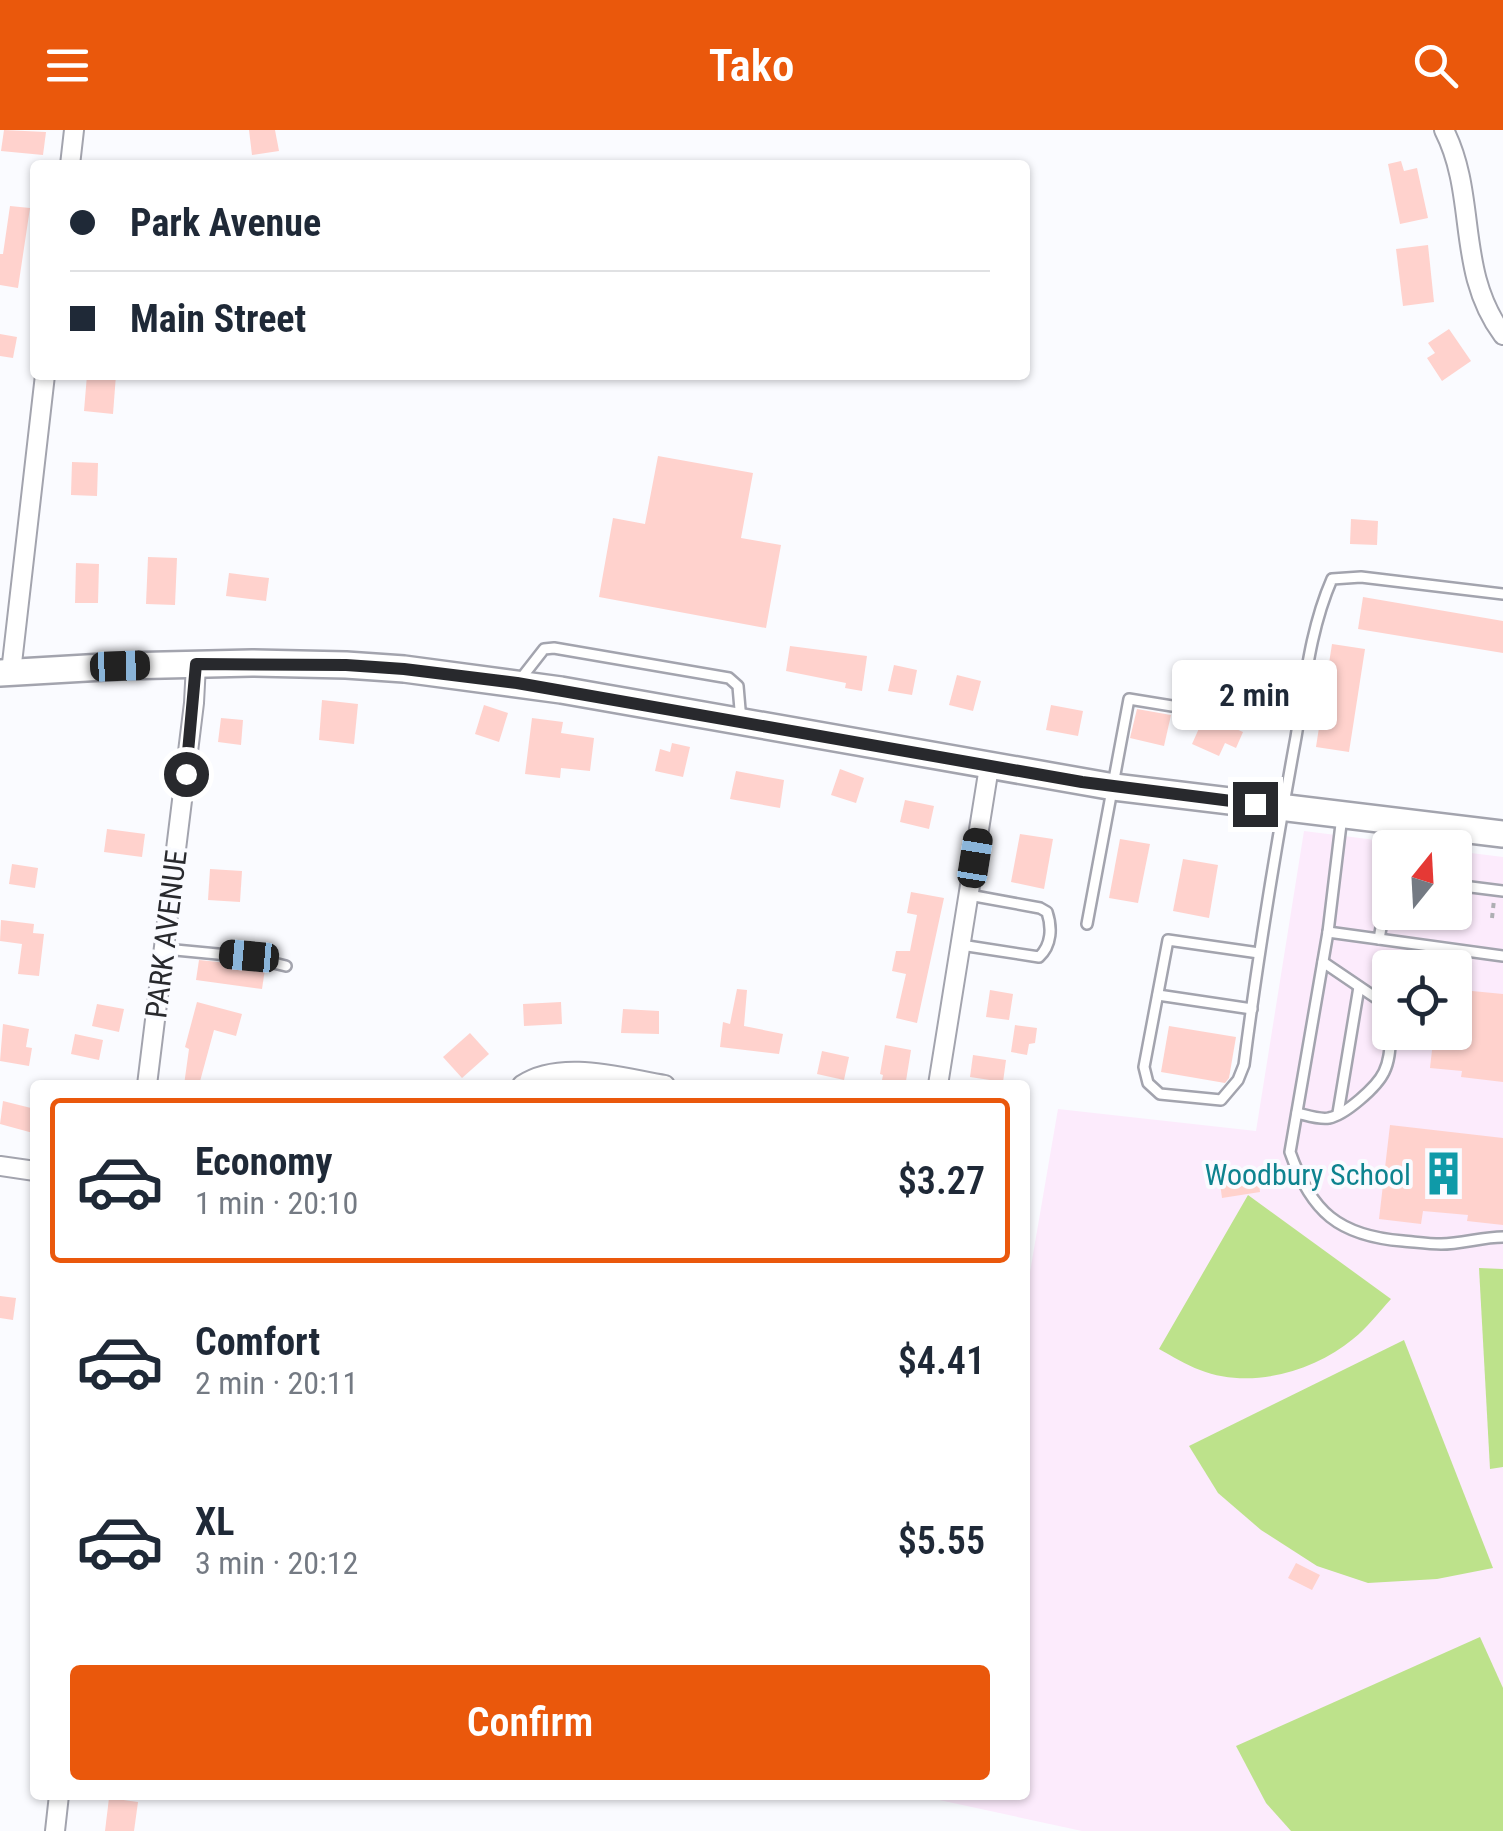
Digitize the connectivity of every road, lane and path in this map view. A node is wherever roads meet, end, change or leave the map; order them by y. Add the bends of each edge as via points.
1 (74, 130) edge
2 (1444, 130) edge
3 (71, 160) edge
4 (1503, 336) edge
5 (45, 380) edge
6 (1503, 594) edge
7 (196, 664) junction
8 (6, 672) edge
9 (517, 683) junction
10 (1172, 706) dead end
11 (741, 722) junction
12 (990, 767) junction
13 (1114, 787) junction
14 (1282, 808) junction
15 (1342, 815) junction
16 (1503, 834) edge
17 (1472, 887) edge
18 (1503, 892) edge
19 (969, 895) junction
20 (1088, 924) dead end
21 (1381, 930) edge
22 (1328, 932) junction
23 (1379, 939) junction
24 (961, 945) junction
25 (165, 949) junction
26 (1259, 953) junction
27 (1503, 956) edge
28 (1323, 962) junction
29 (286, 966) dead end
30 (1360, 987) junction
31 (1158, 995) junction
32 (1372, 995) edge
33 (1252, 1009) junction
34 (1390, 1050) edge
35 (147, 1080) edge
36 (531, 1080) edge
37 (628, 1080) edge
38 (939, 1080) edge
39 (1338, 1113) junction
40 (1296, 1114) junction
41 (0, 1166) edge
42 (30, 1169) edge
43 (1503, 1238) edge
44 (58, 1800) edge
45 (55, 1831) edge

1 - 3 street
2 - 4 street via 1457,163 1474,276
5 - 8 street
6 - 14 lane via 1332,579 1317,617
7 - 8 main road
7 - 9 main road via 346,665
7 - 25 street, PARK AVENUE
9 - 11 main road
9 - 11 lane via 544,649 554,648 728,678 738,686
10 - 13 lane via 1129,699
11 - 12 main road
12 - 13 main road
12 - 19 street
13 - 14 main road
13 - 20 lane
14 - 15 main road
14 - 26 lane
15 - 16 main road
15 - 22 lane
17 - 18 lane
19 - 24 street
19 - 24 lane via 1040,908 1047,912 1050,935 1040,956
21 - 23 lane
22 - 23 lane
22 - 28 lane
23 - 27 lane
24 - 38 street
25 - 29 lane
25 - 35 street, PARK AVENUE
26 - 31 lane via 1168,940
26 - 33 lane
28 - 30 lane
28 - 40 lane
30 - 32 lane
30 - 39 lane
31 - 33 lane
31 - 33 lane via 1144,1067 1160,1094 1221,1100 1244,1065
34 - 39 lane via 1384,1074
36 - 37 street via 570,1072
39 - 40 lane
40 - 43 lane via 1290,1152 1296,1170 1312,1200 1341,1225 1382,1239 1441,1244
41 - 42 street
44 - 45 street

